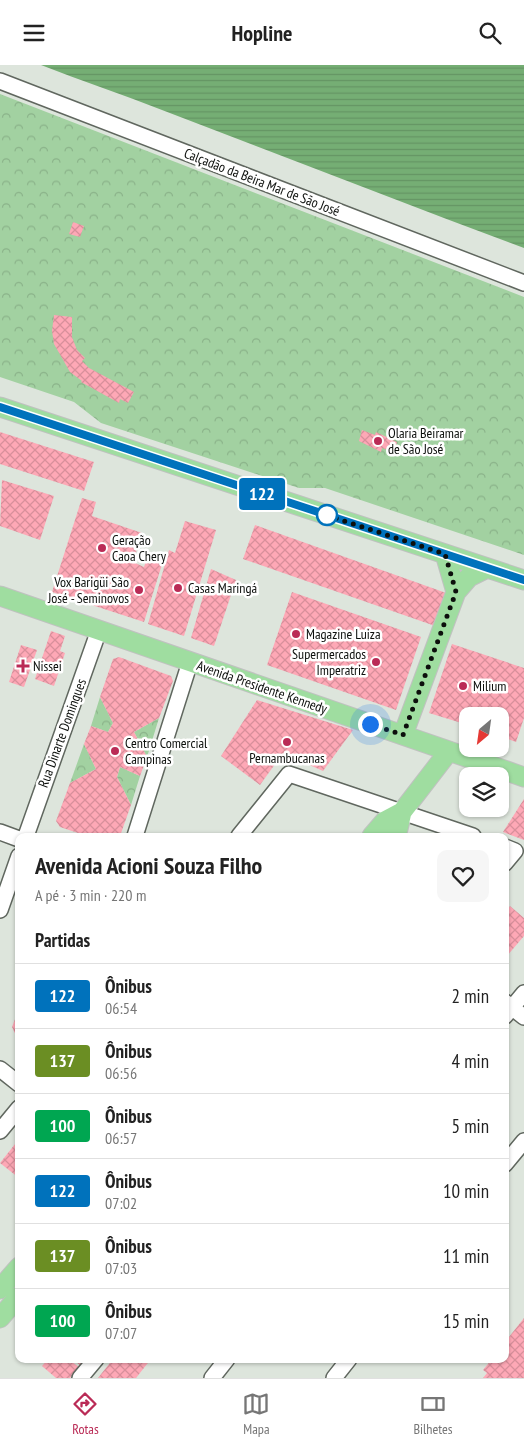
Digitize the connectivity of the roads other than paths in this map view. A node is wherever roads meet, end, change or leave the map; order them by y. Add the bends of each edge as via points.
1 (0, 81) edge
2 (524, 283) edge
3 (0, 407) edge
4 (445, 554) junction
5 (487, 568) junction
6 (524, 580) edge
7 (456, 592) junction
8 (0, 598) edge
9 (99, 630) junction
10 (190, 662) junction
11 (403, 735) junction
12 (449, 751) junction
13 (524, 777) edge
14 (402, 812) junction
15 (0, 832) edge
16 (27, 833) edge
17 (136, 833) edge
18 (241, 833) edge
19 (375, 833) edge
20 (395, 833) edge
21 (464, 833) edge
22 (15, 838) edge
23 (15, 867) edge
24 (0, 910) edge
25 (524, 993) edge
26 (512, 1011) edge
27 (0, 1069) edge
28 (15, 1080) edge
29 (15, 1113) edge
30 (0, 1131) edge
31 (524, 1141) edge
32 (509, 1159) edge
33 (15, 1272) edge
34 (0, 1289) edge
35 (15, 1300) edge
36 (0, 1318) edge
37 (93, 1363) edge
38 (224, 1363) edge
39 (346, 1363) edge
40 (80, 1378) edge
41 (212, 1378) edge
42 (334, 1378) edge

1 - 2 street, Calçadão da Beira Mar de São José
3 - 4 main road
4 - 5 main road
4 - 7 main road
5 - 6 main road
5 - 7 main road via 469,577
7 - 11 main road
8 - 9 main road, Avenida Presidente Kennedy
9 - 10 main road, Avenida Presidente Kennedy
9 - 16 street, Rua Dinarte Domingues
10 - 11 main road, Avenida Presidente Kennedy
10 - 17 street
11 - 12 main road, Avenida Presidente Kennedy
12 - 13 main road, Avenida Presidente Kennedy
12 - 14 main road
14 - 18 street via 289,774
14 - 19 main road via 385,821
14 - 20 main road
14 - 21 street
15 - 22 street
23 - 24 street
25 - 26 street
27 - 28 street
29 - 30 street
31 - 32 street
33 - 34 main road
35 - 36 main road
37 - 40 street
38 - 41 street
39 - 42 street

